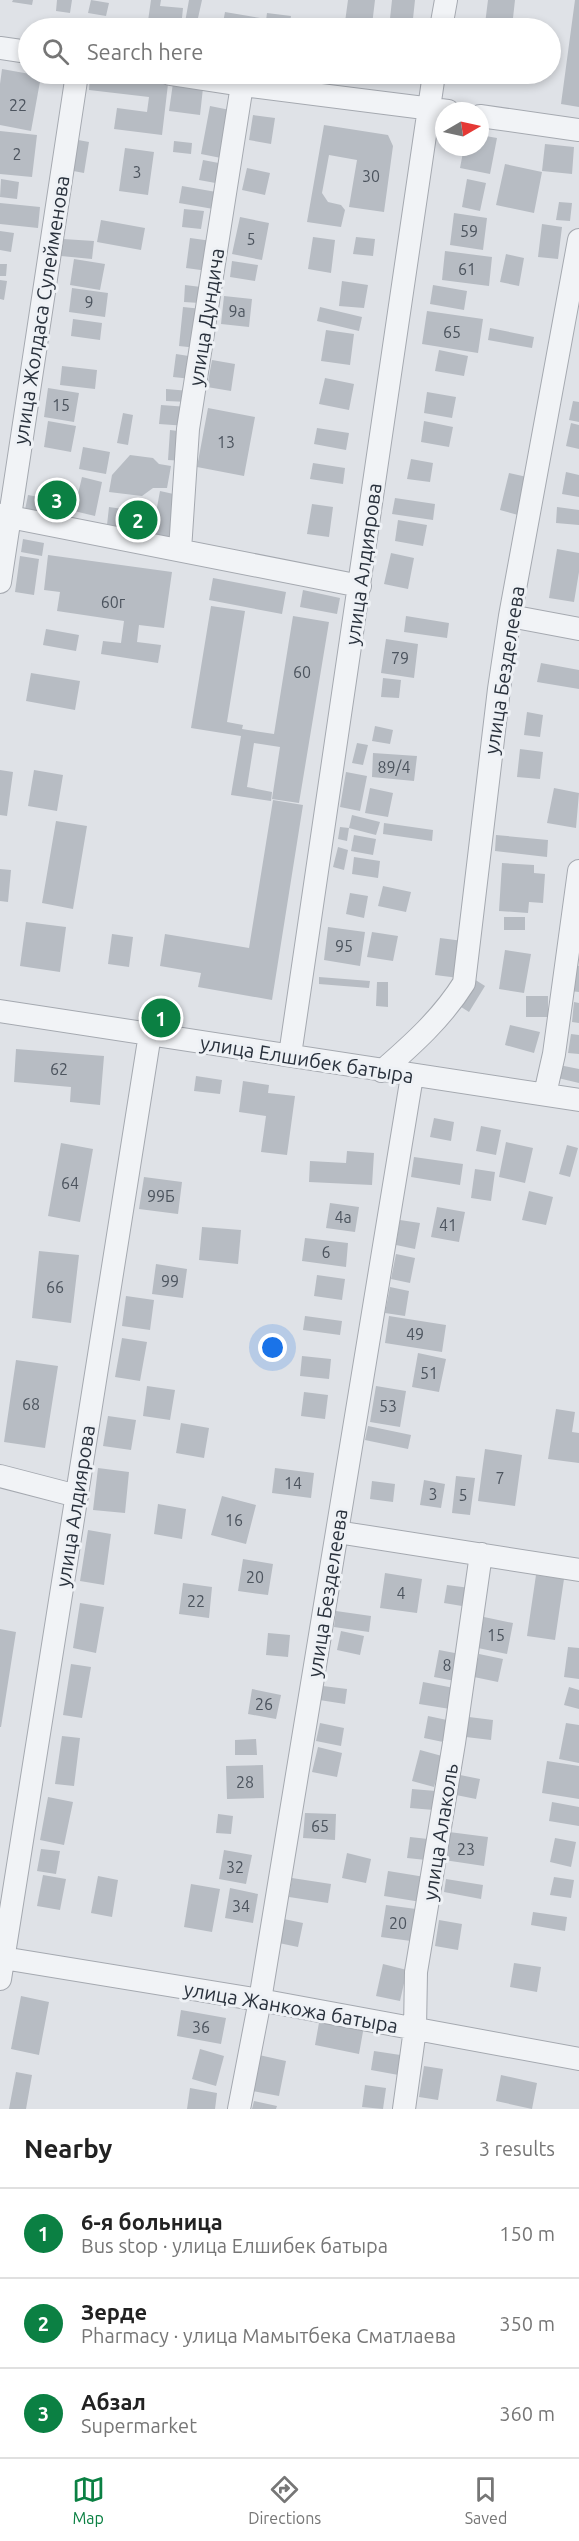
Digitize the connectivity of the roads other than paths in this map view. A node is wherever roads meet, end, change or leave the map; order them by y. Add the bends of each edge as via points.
1 (446, 0) edge
2 (443, 18) edge
3 (0, 48) edge
4 (18, 51) edge
5 (75, 84) edge
6 (230, 84) edge
7 (435, 84) edge
8 (242, 86) junction
9 (437, 102) edge
10 (435, 110) edge
11 (489, 117) edge
12 (435, 128) edge
13 (579, 130) edge
14 (579, 240) edge
15 (5, 516) edge
16 (180, 550) junction
17 (0, 582) edge
18 (360, 586) junction
19 (510, 616) junction
20 (579, 629) edge
21 (579, 871) edge
22 (0, 1011) edge
23 (150, 1034) junction
24 (290, 1055) junction
25 (382, 1071) junction
26 (412, 1076) junction
27 (545, 1094) junction
28 (579, 1100) edge
29 (0, 1476) edge
30 (76, 1496) junction
31 (337, 1532) junction
32 (481, 1554) junction
33 (579, 1570) edge
34 (8, 1875) edge
35 (2, 1969) edge
36 (260, 2000) junction
37 (415, 2029) junction
38 (579, 2059) edge
39 (239, 2109) edge
40 (404, 2109) edge

1 - 2 street
3 - 4 street
5 - 15 street, улица Жолдаса Сулейменова
6 - 8 street
7 - 9 street, улица Алдиярова
8 - 10 street
8 - 16 street, улица Дундича via 188,429
11 - 13 street
12 - 18 street, улица Алдиярова
14 - 19 street, улица Безделеева
15 - 16 street
15 - 17 street, улица Жолдаса Сулейменова
16 - 18 street
18 - 24 street, улица Алдиярова
19 - 20 street
19 - 25 street, улица Безделеева via 464,983 448,1007
21 - 27 street
22 - 23 street, улица Елшибек батыра
23 - 24 street, улица Елшибек батыра
23 - 30 street, улица Алдиярова
24 - 25 street, улица Елшибек батыра
25 - 26 street, улица Елшибек батыра
26 - 27 street, улица Елшибек батыра
26 - 31 street, улица Безделеева
27 - 28 street, улица Елшибек батыра
29 - 30 street
30 - 34 street, улица Алдиярова
31 - 32 street
31 - 36 street, улица Безделеева
32 - 33 street
32 - 37 street, улица Алаколь via 416,1972
34 - 35 street, улица Алдиярова
35 - 36 street, улица Жанкожа батыра
36 - 37 street, улица Жанкожа батыра
36 - 39 street, улица Безделеева
37 - 38 street, улица Жанкожа батыра
37 - 40 street, улица Алаколь

